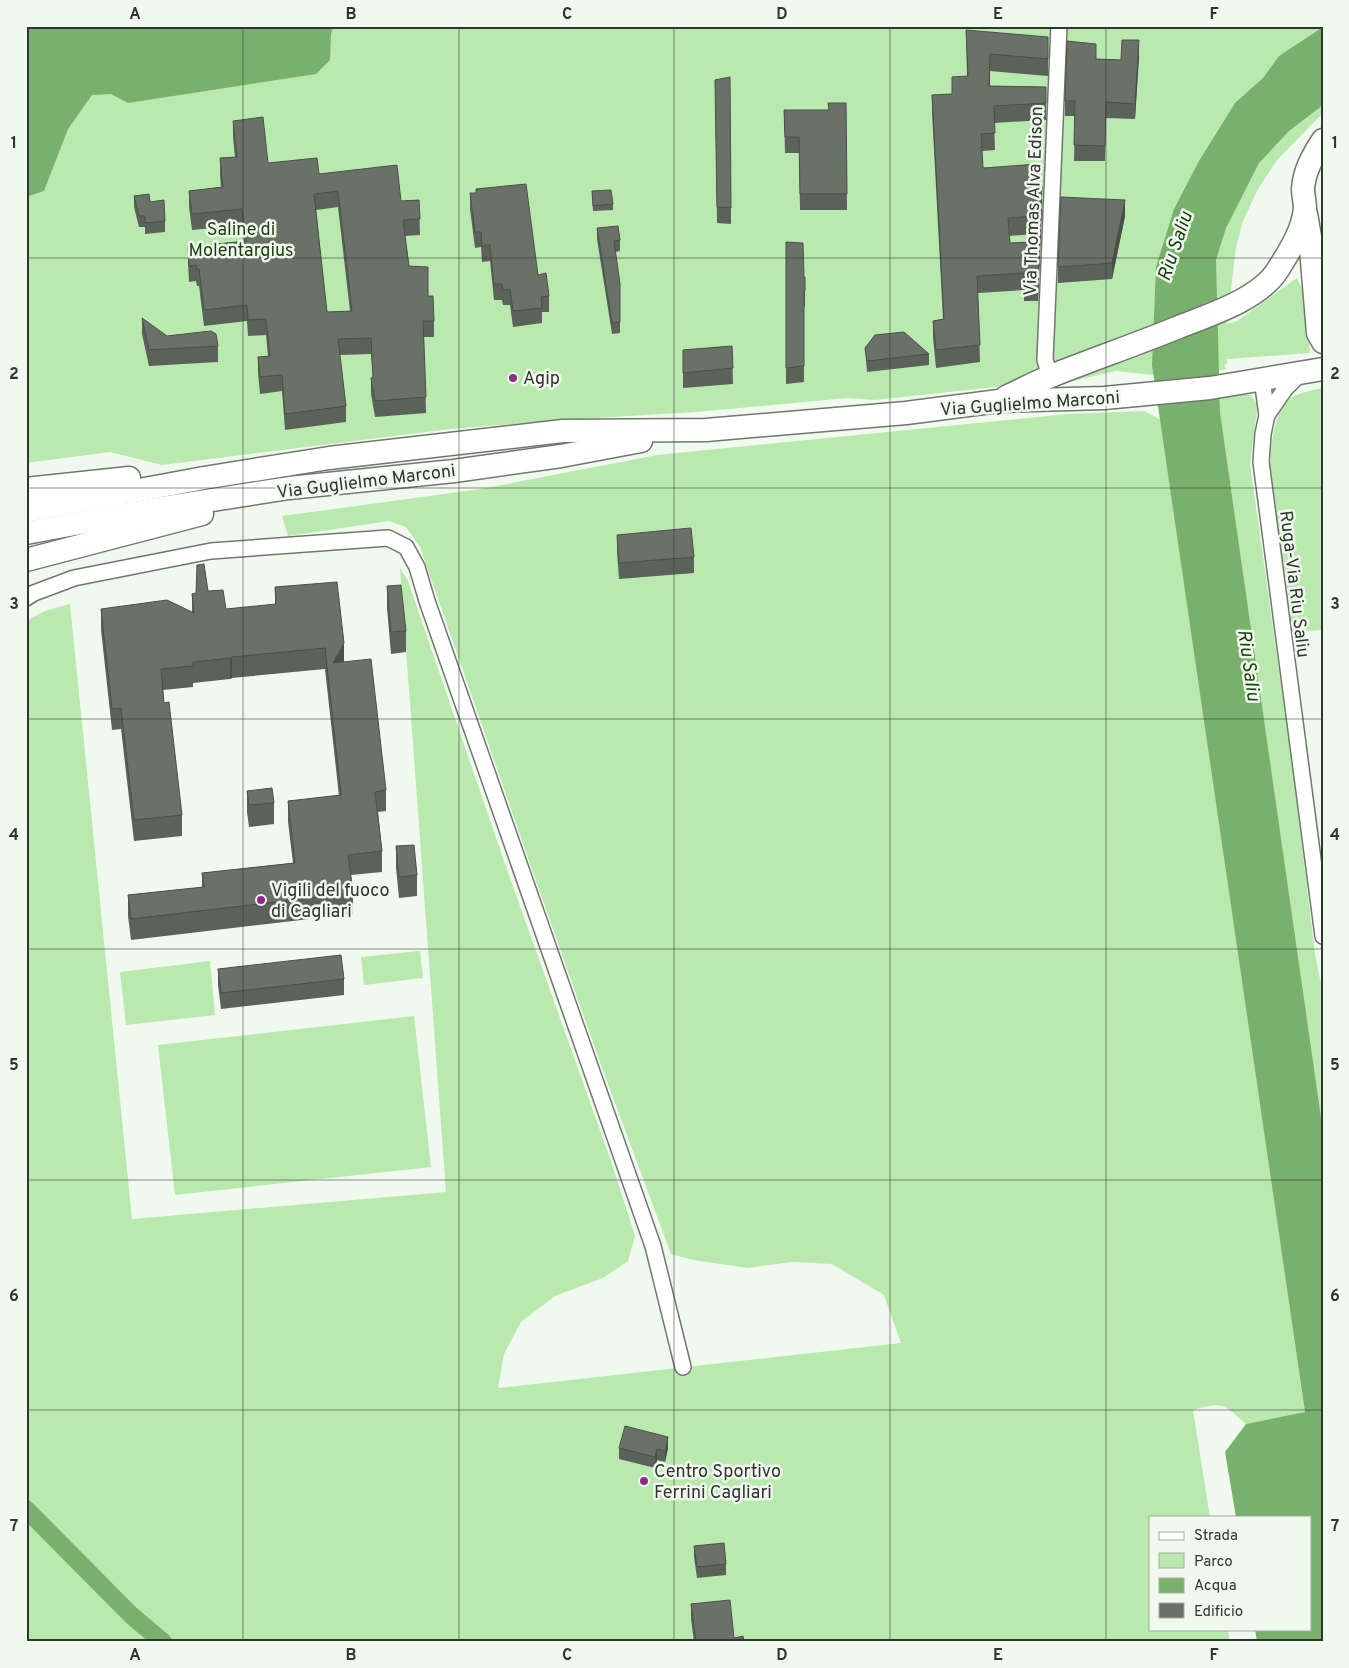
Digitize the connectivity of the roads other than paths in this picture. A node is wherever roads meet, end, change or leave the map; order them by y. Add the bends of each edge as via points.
1 (1059, 26) edge
2 (1323, 140) edge
3 (1304, 208) junction
4 (1323, 342) edge
5 (1323, 369) edge
6 (1301, 373) junction
7 (1050, 376) junction
8 (1255, 381) junction
9 (999, 401) junction
10 (1267, 415) junction
11 (706, 430) junction
12 (330, 458) junction
13 (454, 471) junction
14 (26, 489) edge
15 (26, 511) edge
16 (26, 534) edge
17 (26, 560) edge
18 (26, 598) edge
19 (1323, 936) edge
20 (683, 1367) dead end

1 - 7 street, Via Thomas Alva Edison via 1045,360
2 - 3 main road via 1308,168 1303,189
3 - 4 main road via 1310,237 1318,333
3 - 7 main road via 1292,247 1276,273 1260,288 1237,303
5 - 6 main road, Via Guglielmo Marconi
6 - 8 main road, Via Guglielmo Marconi
6 - 10 street, Ruga-Via Riu Saliu
7 - 9 main road
8 - 9 main road, Via Guglielmo Marconi via 1104,398
8 - 10 street, Ruga-Via Riu Saliu
9 - 11 main road, Via Guglielmo Marconi via 906,413
10 - 19 street, Ruga-Via Riu Saliu via 1261,462
11 - 12 main road, Via Guglielmo Marconi via 564,431
11 - 13 main road, Via Guglielmo Marconi
12 - 14 main road
12 - 15 main road, Via Guglielmo Marconi
13 - 16 main road, Via Guglielmo Marconi via 289,488
13 - 17 main road via 209,512
18 - 20 street via 74,578 211,551 388,538 406,547 417,566 653,1246

